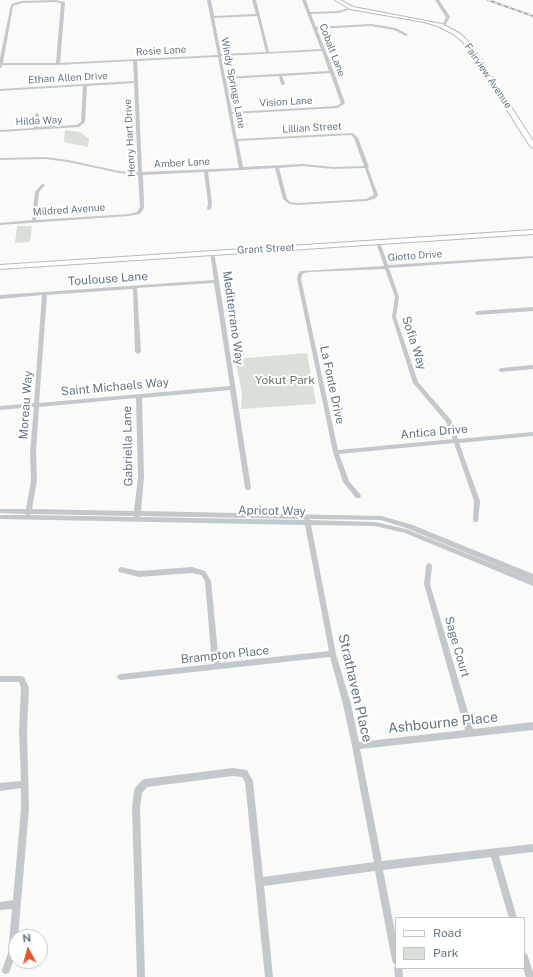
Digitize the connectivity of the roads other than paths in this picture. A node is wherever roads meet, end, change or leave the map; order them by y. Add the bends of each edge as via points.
1 (209, 0) edge
2 (254, 0) edge
3 (304, 0) edge
4 (337, 0) edge
5 (437, 0) edge
6 (352, 8) junction
7 (309, 13) junction
8 (258, 15) junction
9 (212, 17) junction
10 (440, 25) junction
11 (315, 28) junction
12 (406, 35) dead end
13 (323, 50) junction
14 (268, 53) junction
15 (219, 56) junction
16 (135, 60) junction
17 (58, 64) junction
18 (0, 66) edge
19 (332, 72) junction
20 (280, 75) junction
21 (225, 78) junction
22 (137, 82) junction
23 (283, 84) dead end
24 (85, 85) junction
25 (0, 90) edge
26 (342, 105) joint
27 (232, 113) junction
28 (37, 114) dead end
29 (36, 129) junction
30 (0, 131) edge
31 (236, 140) junction
32 (532, 142) edge
33 (0, 159) edge
34 (277, 167) junction
35 (367, 167) junction
36 (241, 169) junction
37 (206, 171) junction
38 (141, 174) junction
39 (43, 186) dead end
40 (209, 209) dead end
41 (138, 213) joint
42 (34, 221) junction
43 (0, 224) edge
44 (533, 232) edge
45 (378, 242) junction
46 (212, 252) junction
47 (533, 257) edge
48 (0, 267) edge
49 (388, 268) junction
50 (300, 275) joint
51 (217, 281) junction
52 (135, 287) junction
53 (45, 294) junction
54 (0, 297) edge
55 (533, 308) edge
56 (477, 313) dead end
57 (138, 352) dead end
58 (533, 367) edge
59 (501, 370) dead end
60 (233, 388) junction
61 (139, 396) junction
62 (37, 405) junction
63 (0, 408) edge
64 (533, 434) edge
65 (456, 440) junction
66 (336, 452) junction
67 (248, 488) dead end
68 (358, 496) dead end
69 (0, 510) edge
70 (28, 514) junction
71 (137, 516) junction
72 (0, 517) edge
73 (307, 520) junction
74 (476, 520) dead end
75 (429, 566) dead end
76 (121, 570) dead end
77 (533, 577) edge
78 (533, 583) edge
79 (332, 654) junction
80 (216, 667) junction
81 (121, 677) dead end
82 (0, 679) edge
83 (533, 726) edge
84 (470, 733) junction
85 (356, 746) junction
86 (25, 784) junction
87 (0, 787) edge
88 (533, 848) edge
89 (494, 853) junction
90 (378, 866) junction
91 (260, 882) junction
92 (17, 904) junction
93 (0, 906) edge
94 (513, 917) edge
95 (395, 955) edge
96 (525, 960) edge
97 (6, 970) dead end
98 (141, 977) edge
99 (269, 977) edge
100 (530, 977) edge

1 - 9 street, Windy Springs Lane
2 - 8 street
3 - 7 street, Cobalt Lane
4 - 6 street, Fairview Avenue
5 - 10 street via 448,17
6 - 7 street via 339,12
6 - 10 street, Fairview Avenue
7 - 11 street, Cobalt Lane
8 - 9 street
8 - 14 street
9 - 15 street, Windy Springs Lane
10 - 32 street, Fairview Avenue via 464,40
11 - 12 street via 371,25 395,29
11 - 13 street, Cobalt Lane
13 - 14 street, Rosie Lane
13 - 19 street, Cobalt Lane
14 - 15 street, Rosie Lane
15 - 16 street, Rosie Lane
15 - 21 street, Windy Springs Lane
16 - 17 street, Rosie Lane
16 - 22 street, Henry Hart Drive
17 - 18 street, Rosie Lane
17 - 18 street via 64,4 62,2 12,6
19 - 20 street
19 - 26 street, Cobalt Lane
20 - 21 street
20 - 23 street
21 - 27 street, Windy Springs Lane
22 - 24 street, Ethan Allen Drive
22 - 38 street, Henry Hart Drive
24 - 25 street, Ethan Allen Drive
24 - 29 street, Hilda Way via 83,122 78,126
26 - 27 street, Vision Lane
27 - 31 street, Windy Springs Lane
28 - 29 street
29 - 30 street, Hilda Way
31 - 35 street, Lillian Street via 352,134
31 - 36 street, Windy Springs Lane
33 - 38 street, Amber Lane via 53,159
34 - 35 street, Amber Lane
34 - 35 street via 285,199 289,203 297,204 367,200 374,197 376,192
34 - 36 street, Amber Lane
36 - 37 street, Amber Lane
37 - 38 street, Amber Lane
37 - 40 street
38 - 41 street, Henry Hart Drive via 142,207
39 - 42 street via 37,192
41 - 42 street, Mildred Avenue
42 - 43 street, Mildred Avenue
44 - 45 street, Grant Street
45 - 46 street, Grant Street
45 - 49 street, Sofia Way
46 - 48 street, Grant Street
46 - 51 street, Mediterrano Way
47 - 49 street, Giotto Drive
49 - 50 street, Giotto Drive via 309,271
49 - 65 street, Sofia Way via 397,296 394,317 416,383 449,421
50 - 66 street, La Fonte Drive
51 - 52 street, Toulouse Lane
51 - 60 street, Mediterrano Way
52 - 53 street, Toulouse Lane
52 - 57 street
53 - 54 street, Toulouse Lane
53 - 62 street, Moreau Way
55 - 56 street
58 - 59 street
60 - 61 street, Saint Michaels Way
60 - 67 street, Mediterrano Way
61 - 62 street, Saint Michaels Way
61 - 71 street, Gabriella Lane via 142,477
62 - 63 street, Saint Michaels Way
62 - 70 street, Moreau Way via 33,452 34,480
64 - 65 street, Antica Drive
65 - 66 street, Antica Drive
65 - 74 street, Sofia Way via 477,501
66 - 68 street, La Fonte Drive via 346,482
69 - 70 street, Apricot Way
70 - 71 street, Apricot Way
70 - 72 street, Apricot Way
71 - 73 street, Apricot Way
73 - 77 street, Apricot Way via 368,517 394,521
73 - 78 street, Apricot Way via 394,527
73 - 79 street, Strathaven Place
75 - 84 street, Sage Court via 428,584
76 - 80 street via 139,574 192,570 203,573 208,581
79 - 80 street, Brampton Place
79 - 85 street, Strathaven Place
80 - 81 street, Brampton Place
82 - 86 street via 21,679 25,688 22,730
83 - 84 street, Ashbourne Place
84 - 85 street, Ashbourne Place
85 - 90 street, Strathaven Place
86 - 87 street
86 - 92 street
88 - 89 street
89 - 90 street
89 - 94 street
90 - 91 street
90 - 95 street, Strathaven Place
91 - 98 street via 249,781 244,773 145,783 138,791 136,808
91 - 99 street
92 - 93 street
92 - 97 street via 12,953
96 - 100 street

